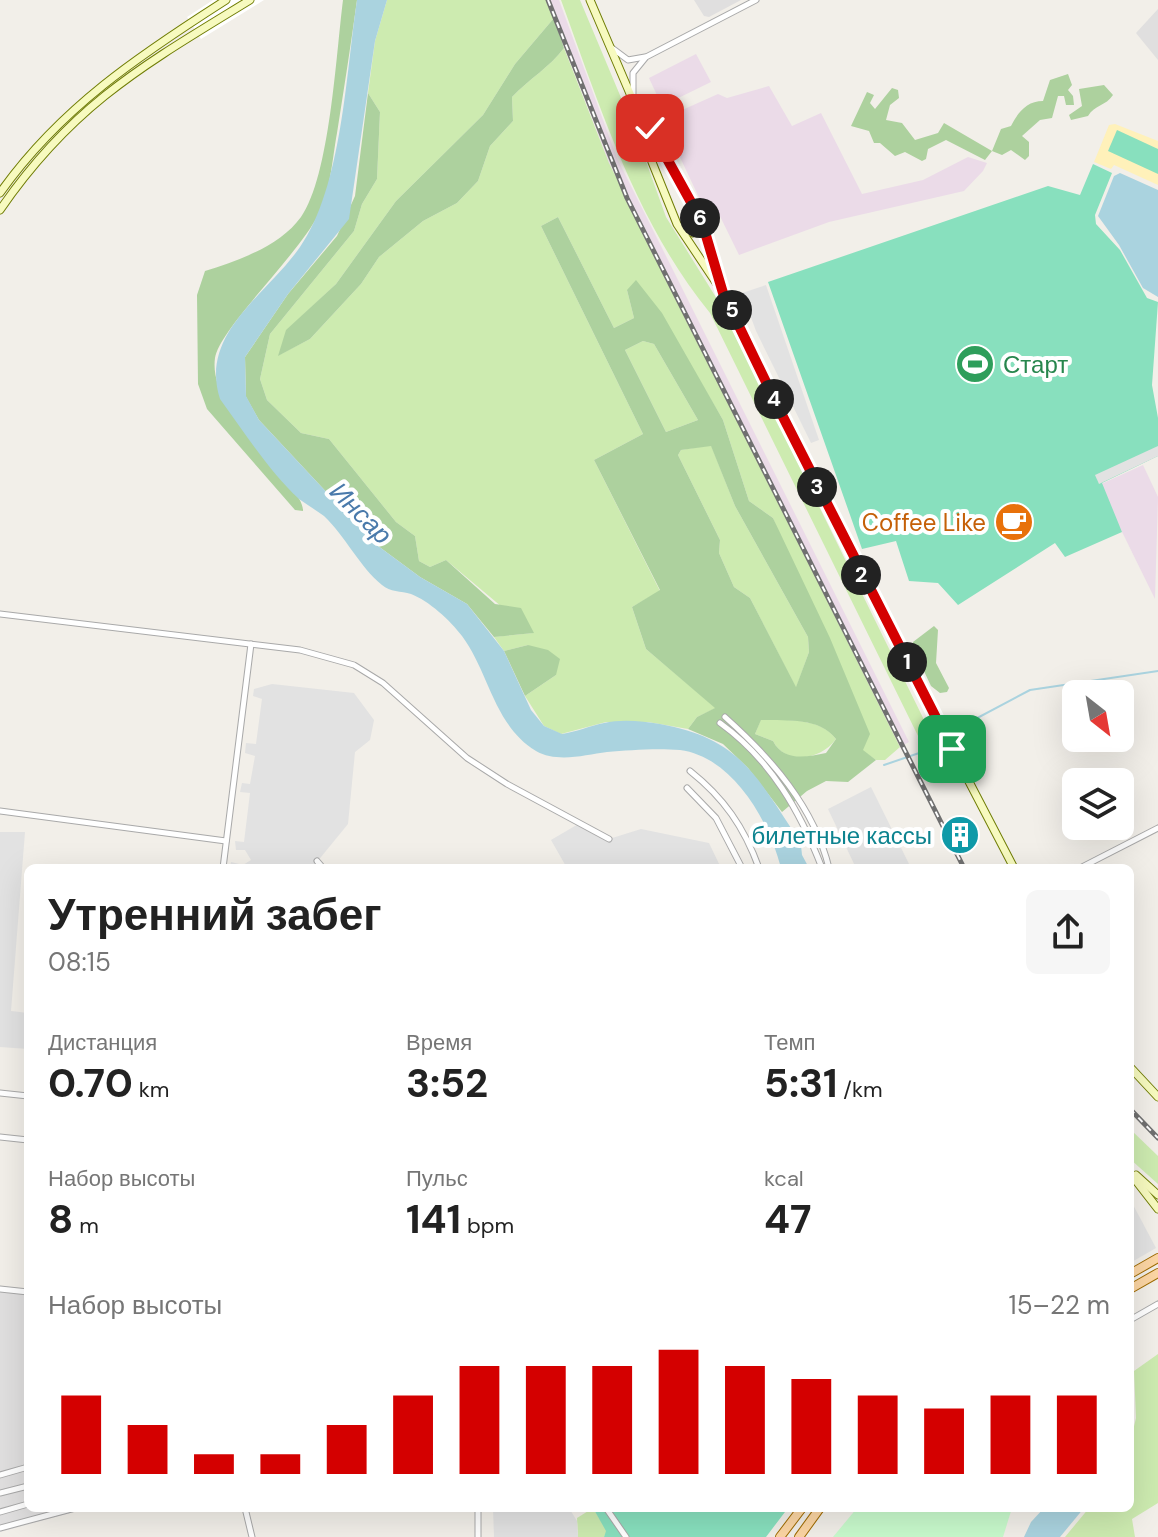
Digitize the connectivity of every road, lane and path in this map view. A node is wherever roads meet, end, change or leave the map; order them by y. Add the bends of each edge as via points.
1 (226, 0) edge
2 (250, 0) edge
3 (590, 0) edge
4 (756, 0) edge
5 (609, 44) junction
6 (646, 57) junction
7 (635, 104) junction
8 (640, 117) junction
9 (0, 193) edge
10 (0, 210) edge
11 (702, 222) junction
12 (677, 224) junction
13 (723, 293) junction
14 (0, 614) edge
15 (251, 644) junction
16 (725, 717) dead end
17 (720, 723) dead end
18 (690, 771) dead end
19 (687, 788) dead end
20 (0, 811) edge
21 (1157, 828) edge
22 (1158, 837) edge
23 (609, 839) dead end
24 (226, 841) junction
25 (317, 861) dead end
26 (223, 864) edge
27 (320, 864) edge
28 (740, 864) edge
29 (757, 864) edge
30 (820, 864) edge
31 (827, 864) edge
32 (1012, 864) edge
33 (1088, 864) edge
34 (1134, 1071) edge
35 (0, 1093) edge
36 (24, 1096) edge
37 (1158, 1097) edge
38 (0, 1137) edge
39 (24, 1140) edge
40 (1134, 1174) edge
41 (1134, 1176) edge
42 (1158, 1195) edge
43 (1158, 1209) edge
44 (1158, 1258) edge
45 (1134, 1272) edge
46 (1158, 1273) edge
47 (1134, 1287) edge
48 (0, 1289) edge
49 (24, 1292) edge
50 (1158, 1304) edge
51 (1134, 1318) edge
52 (24, 1468) edge
53 (0, 1475) edge
54 (24, 1487) edge
55 (0, 1493) edge
56 (24, 1505) edge
57 (0, 1512) edge
58 (60, 1512) edge
59 (246, 1512) edge
60 (478, 1512) edge
61 (609, 1512) edge
62 (799, 1512) edge
63 (817, 1512) edge
64 (0, 1528) edge
65 (252, 1537) edge
66 (478, 1537) edge
67 (626, 1537) edge
68 (780, 1537) edge
69 (800, 1537) edge

1 - 9 street via 83,99
2 - 10 street via 126,77 73,121
3 - 5 street
4 - 6 street
5 - 6 street via 628,60
5 - 7 street
6 - 7 street via 633,73
7 - 8 street
8 - 11 street via 673,164
8 - 12 street
11 - 12 street via 693,233
11 - 13 street
12 - 13 street
13 - 32 street via 840,534
14 - 15 street
15 - 23 street via 354,665 383,683 467,758
15 - 24 street
16 - 31 street via 787,781
17 - 30 street via 776,778 802,819
18 - 29 street via 715,790 735,816
19 - 28 street via 722,827
20 - 24 street
21 - 22 street
21 - 33 street
24 - 26 street
25 - 27 street
34 - 37 street
35 - 36 street
38 - 39 street
40 - 42 street
41 - 43 street
44 - 45 main road
46 - 47 main road
48 - 49 street
50 - 51 street
52 - 53 street
54 - 55 street
56 - 57 street
58 - 64 street
59 - 65 street
60 - 66 street
61 - 67 street
62 - 68 main road
63 - 69 main road

